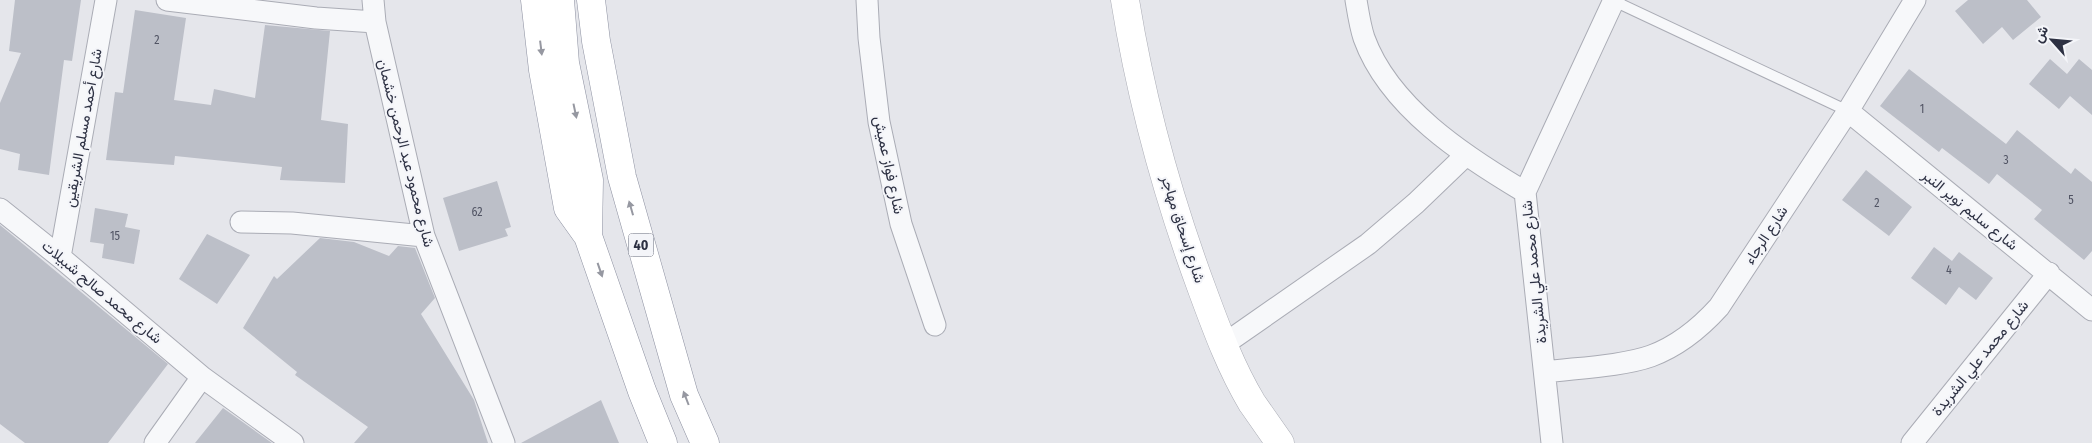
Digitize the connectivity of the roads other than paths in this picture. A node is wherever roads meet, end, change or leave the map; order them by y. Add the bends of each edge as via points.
1 (106, 0) edge
2 (167, 0) edge
3 (373, 0) edge
4 (535, 0) edge
5 (560, 0) edge
6 (592, 0) edge
7 (867, 0) edge
8 (1125, 0) edge
9 (1356, 0) edge
10 (1614, 0) edge
11 (1915, 0) edge
12 (375, 22) junction
13 (1848, 111) junction
14 (1466, 155) junction
15 (1525, 192) junction
16 (0, 209) edge
17 (241, 222) dead end
18 (424, 236) junction
19 (588, 236) junction
20 (60, 256) junction
21 (2049, 273) junction
22 (2092, 310) edge
23 (935, 325) dead end
24 (1223, 345) junction
25 (1545, 372) junction
26 (202, 377) junction
27 (155, 443) edge
28 (293, 443) edge
29 (504, 443) edge
30 (663, 443) edge
31 (705, 443) edge
32 (1280, 443) edge
33 (1552, 443) edge
34 (1912, 443) edge

1 - 20 street, شارع أحمد مسلم الشريقين
2 - 12 street
3 - 12 street, شارع محمود عبد الرحمن خشمان
4 -> 19 main road via 543,70 568,208
5 -> 19 main road via 565,63 589,180
31 -> 6 main road, 40 via 684,395 622,177 596,41
7 - 23 street, شارع فواز عميش via 868,38 879,122 901,224
8 - 24 main road, شارع إسحاق مهاجر via 1159,154 1189,254
9 - 14 street via 1364,37 1382,75 1420,117
10 - 13 lane
10 - 15 street, شارع محمد علي الشريدة
11 - 13 street, شارع الرجاء
12 - 18 street, شارع محمود عبد الرحمن خشمان
13 - 21 street, شارع سليم نوير النبر
13 - 25 street, شارع الرجاء via 1719,307 1702,326 1651,356
14 - 15 street
14 - 24 street via 1368,244
15 - 25 street, شارع محمد علي الشريدة
16 - 20 street, شارع محمد صالح شبيلات
17 - 18 street via 292,223
18 - 29 street, شارع محمود عبد الرحمن خشمان
19 -> 30 main road
20 - 26 street, شارع محمد صالح شبيلات
21 - 22 street, شارع سليم نوير النبر
21 - 34 street, شارع محمد علي الشريدة
24 - 32 main road, شارع إسحاق مهاجر via 1252,402
25 - 33 street, شارع محمد علي الشريدة
26 - 27 street
26 - 28 street, شارع محمد صالح شبيلات

